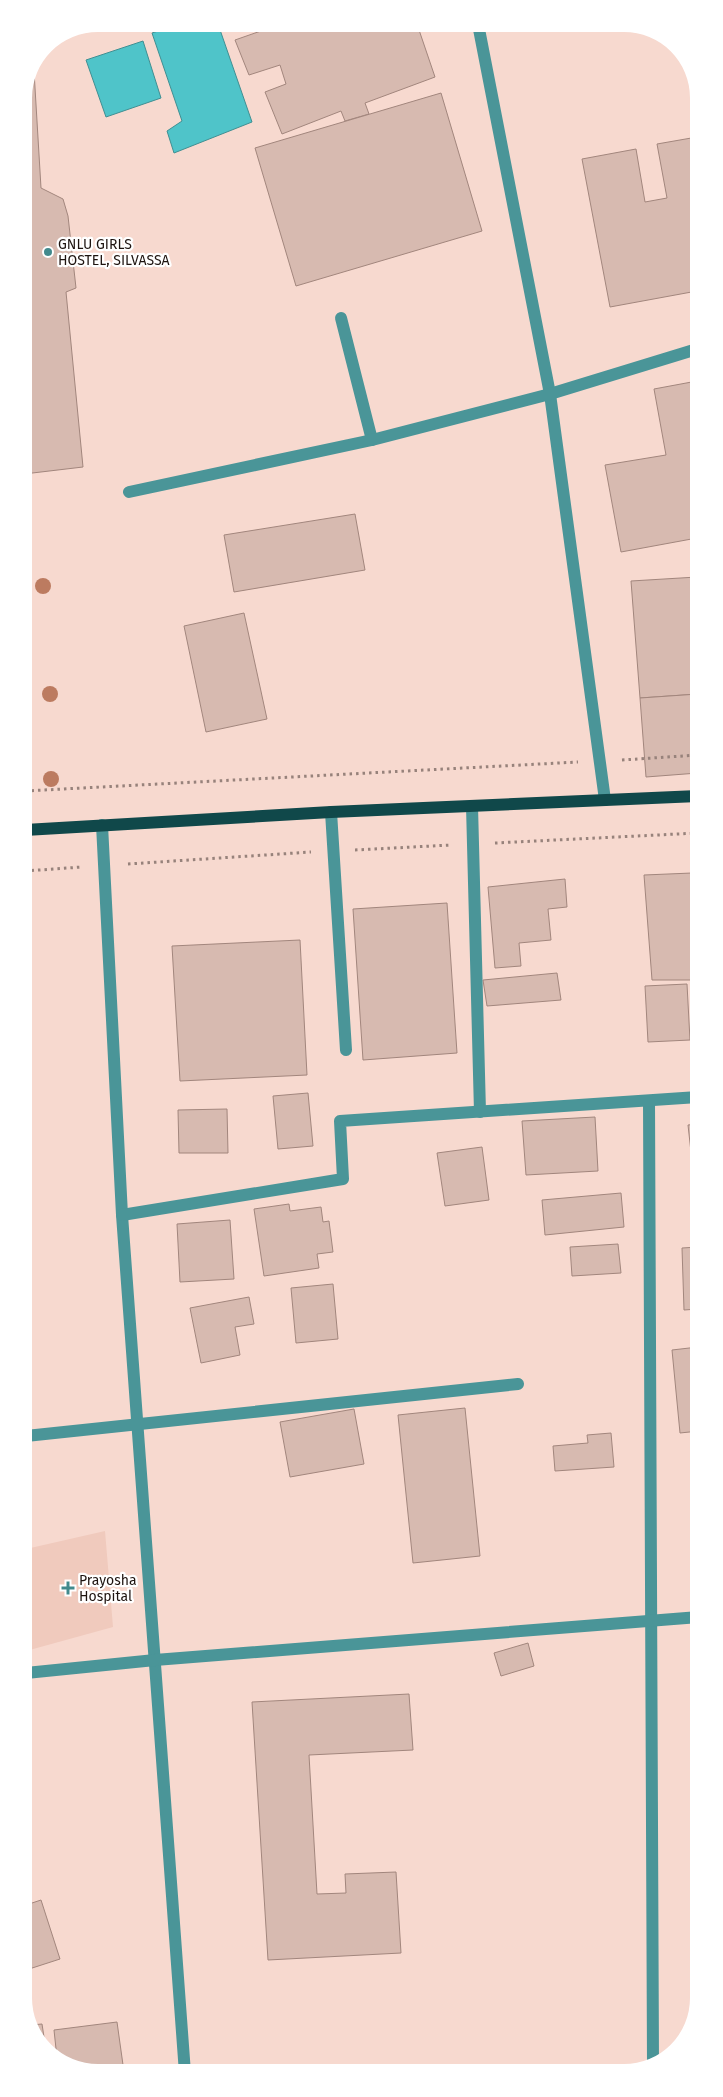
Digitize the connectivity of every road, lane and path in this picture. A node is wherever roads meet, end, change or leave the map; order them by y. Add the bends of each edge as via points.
1 (480, 33) edge
2 (341, 318) dead end
3 (690, 352) edge
4 (550, 394) junction
5 (372, 440) junction
6 (129, 492) dead end
7 (690, 756) edge
8 (601, 761) junction
9 (33, 791) edge
10 (690, 796) edge
11 (605, 800) junction
12 (472, 806) junction
13 (331, 812) junction
14 (102, 825) junction
15 (33, 829) edge
16 (690, 833) edge
17 (490, 843) dead end
18 (460, 845) dead end
19 (351, 850) dead end
20 (321, 852) dead end
21 (124, 864) dead end
22 (84, 867) dead end
23 (33, 870) edge
24 (346, 1050) dead end
25 (690, 1098) edge
26 (649, 1101) junction
27 (480, 1112) junction
28 (122, 1215) junction
29 (518, 1384) dead end
30 (138, 1426) junction
31 (33, 1435) edge
32 (690, 1618) edge
33 (651, 1621) junction
34 (155, 1660) junction
35 (33, 1673) edge
36 (653, 2058) edge
37 (184, 2064) edge

1 - 4 street
2 - 5 street
3 - 4 street
4 - 5 street
4 - 8 street
5 - 6 street
7 - 8 path
8 - 9 path
8 - 11 street
10 - 11 main road
11 - 12 main road
12 - 13 main road
12 - 27 street
13 - 14 main road
13 - 24 street
14 - 15 main road
14 - 28 street
16 - 17 path
18 - 19 path
20 - 21 path
22 - 23 path
25 - 26 street
26 - 27 street
26 - 33 street
27 - 28 street via 340,1121 343,1179
28 - 30 street
29 - 30 street
30 - 31 street
30 - 34 street
32 - 33 street
33 - 34 street
33 - 36 street
34 - 35 street
34 - 37 street

